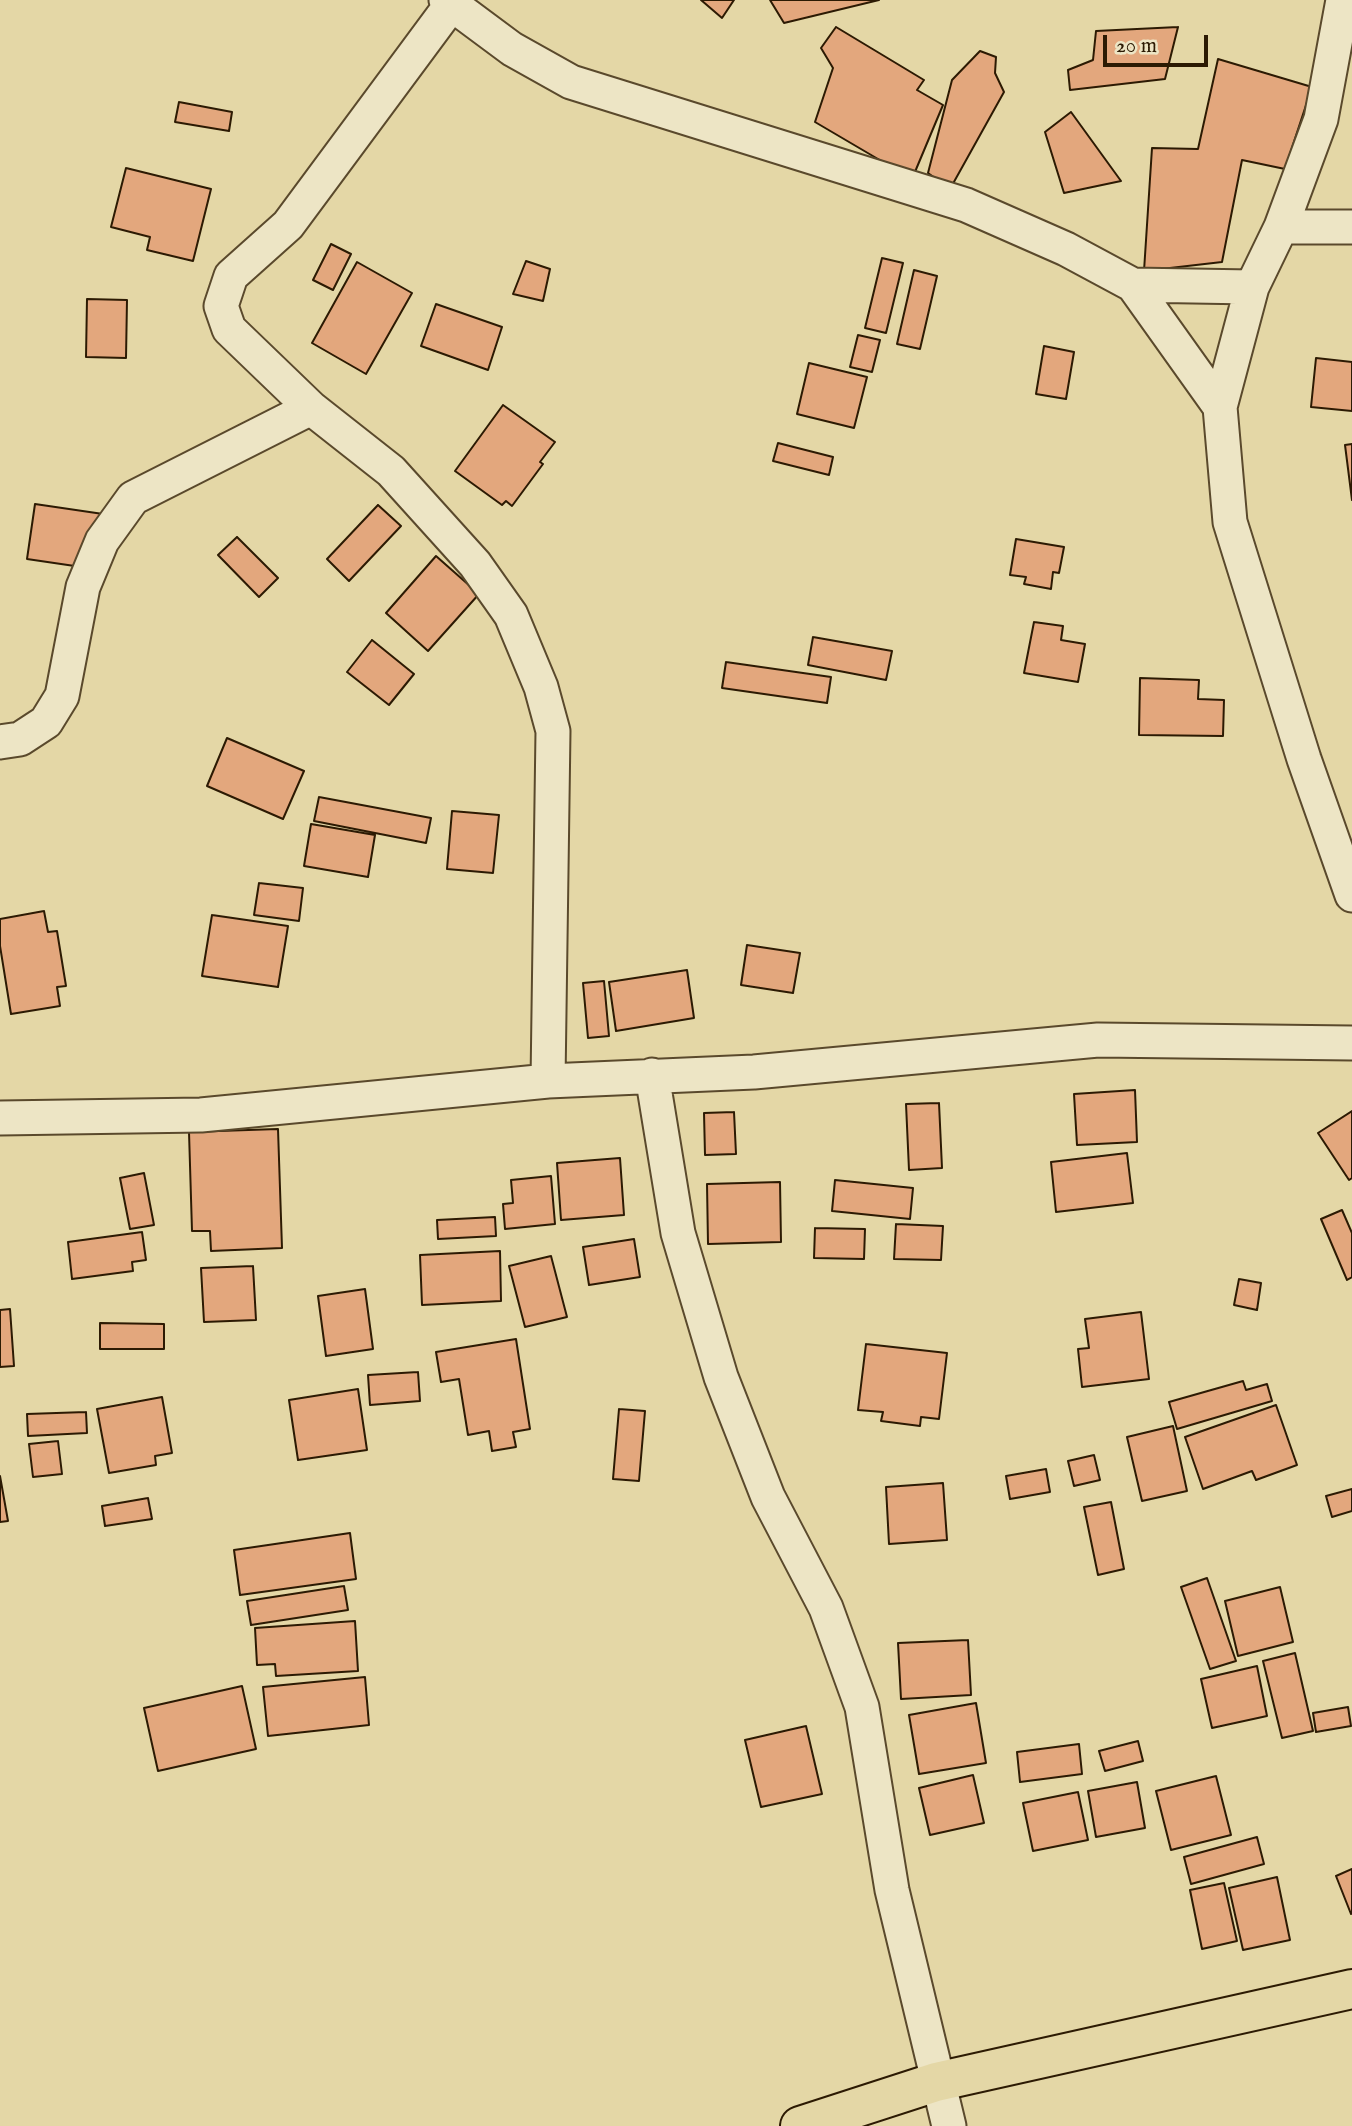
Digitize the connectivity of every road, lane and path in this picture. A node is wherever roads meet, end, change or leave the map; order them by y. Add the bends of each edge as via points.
1 (1343, 0) edge
2 (449, 3) edge
3 (1281, 227) junction
4 (1352, 227) edge
5 (1133, 285) junction
6 (1252, 287) junction
7 (1220, 407) junction
8 (311, 408) junction
9 (0, 742) edge
10 (1352, 895) edge
11 (1352, 1043) edge
12 (652, 1075) junction
13 (548, 1081) junction
14 (0, 1118) edge
15 (1352, 1989) edge
16 (936, 2082) junction
17 (800, 2126) edge
18 (949, 2126) edge

1 - 3 street via 1321,119
2 - 5 street via 512,49 571,82 966,205 1066,249
2 - 8 street via 288,225 230,276 221,306 229,329
3 - 4 street
3 - 6 street
5 - 6 street
5 - 7 street
6 - 7 street
7 - 10 street via 1230,522
8 - 9 street via 133,498 102,541 83,587 62,696 47,722 20,739
8 - 13 street via 391,471 475,564 511,615 541,687 553,731
11 - 12 street via 1098,1040 754,1072
12 - 13 street
12 - 16 street via 678,1233 721,1377 768,1497 826,1608 862,1707 892,1890
13 - 14 street via 201,1115
15 - 16 main road
16 - 17 main road
16 - 18 street

